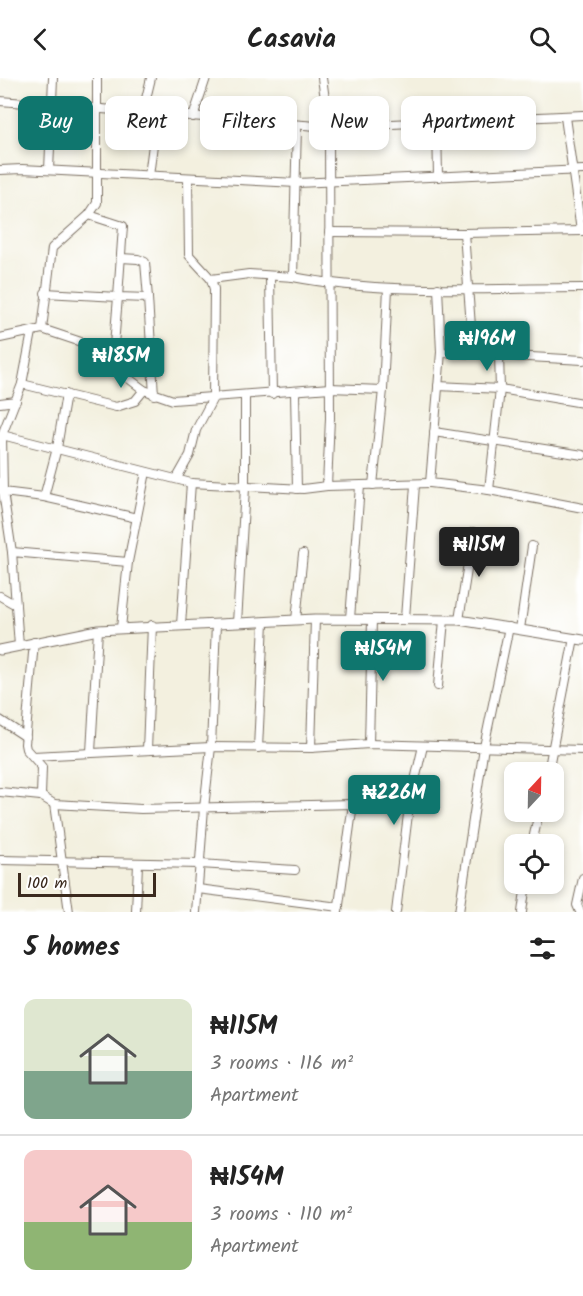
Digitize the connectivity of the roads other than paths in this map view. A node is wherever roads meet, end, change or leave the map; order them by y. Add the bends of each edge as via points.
1 (53, 78) edge
2 (97, 78) edge
3 (151, 78) edge
4 (206, 78) edge
5 (322, 78) edge
6 (52, 96) edge
7 (147, 96) edge
8 (325, 96) edge
9 (0, 101) edge
10 (18, 102) edge
11 (95, 107) junction
12 (105, 108) edge
13 (188, 116) edge
14 (583, 116) edge
15 (193, 117) junction
16 (565, 117) junction
17 (200, 118) edge
18 (536, 118) edge
19 (297, 126) edge
20 (309, 126) edge
21 (50, 150) edge
22 (153, 150) edge
23 (297, 150) edge
24 (329, 150) edge
25 (438, 150) edge
26 (0, 170) edge
27 (49, 170) junction
28 (583, 170) edge
29 (571, 171) junction
30 (96, 172) junction
31 (149, 176) junction
32 (438, 177) junction
33 (188, 178) junction
34 (328, 182) junction
35 (297, 183) junction
36 (89, 214) junction
37 (582, 231) edge
38 (329, 232) junction
39 (464, 233) junction
40 (121, 258) junction
41 (270, 276) junction
42 (293, 277) junction
43 (211, 279) junction
44 (330, 284) junction
45 (388, 288) junction
46 (438, 288) junction
47 (469, 288) junction
48 (583, 288) edge
49 (45, 293) junction
50 (118, 297) junction
51 (148, 298) junction
52 (42, 329) junction
53 (32, 332) junction
54 (0, 338) edge
55 (441, 352) junction
56 (473, 353) junction
57 (499, 355) junction
58 (113, 357) junction
59 (583, 360) edge
60 (22, 384) junction
61 (438, 386) junction
62 (330, 388) junction
63 (500, 389) junction
64 (144, 390) junction
65 (383, 390) junction
66 (295, 393) junction
67 (66, 394) junction
68 (272, 394) junction
69 (154, 395) junction
70 (245, 396) junction
71 (213, 398) junction
72 (16, 401) junction
73 (0, 403) edge
74 (583, 403) edge
75 (434, 432) junction
76 (2, 435) junction
77 (495, 441) junction
78 (57, 448) junction
79 (583, 456) edge
80 (146, 472) junction
81 (177, 478) junction
82 (191, 483) junction
83 (430, 483) junction
84 (374, 485) junction
85 (415, 485) junction
86 (327, 486) junction
87 (360, 486) junction
88 (245, 488) junction
89 (297, 489) junction
90 (2, 490) edge
91 (489, 490) junction
92 (44, 497) junction
93 (3, 508) edge
94 (583, 508) edge
95 (137, 518) junction
96 (473, 532) dead end
97 (532, 546) dead end
98 (12, 552) junction
99 (303, 554) dead end
100 (128, 562) junction
101 (0, 596) edge
102 (16, 604) junction
103 (405, 618) junction
104 (315, 619) junction
105 (350, 619) junction
106 (372, 619) junction
107 (296, 620) junction
108 (444, 620) junction
109 (459, 620) junction
110 (264, 622) junction
111 (237, 623) junction
112 (216, 624) junction
113 (152, 625) junction
114 (181, 625) junction
115 (509, 627) junction
116 (122, 628) junction
117 (520, 629) junction
118 (98, 630) junction
119 (578, 639) edge
120 (34, 642) junction
121 (19, 646) junction
122 (0, 650) edge
123 (438, 686) dead end
124 (0, 720) edge
125 (26, 737) junction
126 (369, 744) junction
127 (423, 746) junction
128 (211, 747) junction
129 (484, 747) junction
130 (258, 748) junction
131 (311, 748) junction
132 (553, 749) junction
133 (147, 750) junction
134 (583, 750) edge
135 (91, 752) junction
136 (33, 756) junction
137 (550, 762) edge
138 (0, 792) edge
139 (41, 796) junction
140 (54, 804) junction
141 (353, 804) junction
142 (409, 806) junction
143 (204, 808) junction
144 (0, 860) edge
145 (63, 861) junction
146 (138, 863) junction
147 (200, 864) junction
148 (295, 870) dead end
149 (583, 878) edge
150 (198, 889) junction
151 (525, 894) edge
152 (338, 909) edge
153 (69, 912) edge
154 (136, 912) edge
155 (196, 912) edge
156 (396, 912) edge
157 (459, 912) edge
158 (522, 912) edge
159 (580, 912) edge

1 - 6 street
2 - 11 street
3 - 7 street
4 - 15 street
5 - 8 street
9 - 10 street
11 - 12 street
11 - 30 street via 99,144
13 - 15 street
14 - 16 street
15 - 17 street
16 - 18 street
16 - 29 street
19 - 20 street
21 - 27 street
22 - 31 street
23 - 35 street
24 - 34 street
25 - 32 street
26 - 27 street
27 - 30 street
28 - 29 street
29 - 32 street
29 - 37 street
30 - 31 street
30 - 36 street via 97,202
31 - 33 street
32 - 34 street
33 - 35 street
33 - 43 street via 189,255
34 - 35 street
34 - 38 street
35 - 42 street
36 - 40 street via 123,226
36 - 49 street via 52,248
37 - 39 street
38 - 39 street
38 - 44 street
39 - 47 street
40 - 50 street
40 - 51 street via 145,262
41 - 42 street
41 - 43 street via 249,274
41 - 68 street
42 - 44 street
43 - 71 street
44 - 45 street
44 - 62 street
45 - 46 street
45 - 65 street
46 - 47 street
46 - 55 street
47 - 48 street
47 - 56 street
49 - 50 street
49 - 52 street
50 - 51 street
50 - 58 street
51 - 69 street
52 - 53 street
52 - 58 street via 105,350
53 - 54 street
53 - 60 street
55 - 56 street
55 - 61 street
56 - 57 street
57 - 59 street
57 - 63 street
58 - 64 street via 128,378
60 - 67 street
60 - 72 street
61 - 63 street
61 - 75 street
62 - 65 street
62 - 66 street
62 - 86 street
63 - 74 street
63 - 77 street
64 - 67 street via 135,401 116,407
64 - 69 street
65 - 84 street
66 - 68 street
66 - 89 street
67 - 78 street
68 - 70 street
69 - 71 street via 173,400
70 - 71 street
70 - 88 street
71 - 81 street
72 - 73 street
72 - 76 street
75 - 77 street
75 - 83 street
76 - 78 street
76 - 90 street
77 - 79 street
77 - 91 street
78 - 80 street
78 - 92 street
80 - 81 street
80 - 95 street
81 - 82 street
82 - 88 street
82 - 114 street
83 - 85 street
83 - 91 street
84 - 85 street
84 - 87 street
85 - 103 street
86 - 87 street
86 - 89 street
87 - 105 street
88 - 89 street
88 - 111 street
90 - 92 street
90 - 93 street
91 - 94 street
92 - 95 street
93 - 98 street
95 - 100 street
96 - 109 street
97 - 117 street
98 - 100 street
98 - 102 street
99 - 107 street
100 - 116 street
101 - 102 street
102 - 121 street
103 - 106 street
103 - 108 street
104 - 105 street
104 - 107 street
104 - 131 street
105 - 106 street
106 - 126 street
107 - 110 street
108 - 109 street
108 - 123 street
109 - 115 street
110 - 111 street
110 - 130 street
111 - 112 street
112 - 114 street
112 - 128 street
113 - 114 street
113 - 116 street
113 - 133 street
115 - 117 street
115 - 129 street
116 - 118 street
117 - 119 street
118 - 120 street
118 - 135 street
119 - 132 street
120 - 121 street
120 - 125 street
121 - 122 street
124 - 125 street
125 - 136 street via 26,749
126 - 127 street
126 - 131 street
127 - 129 street
127 - 142 street
128 - 130 street
128 - 133 street
128 - 143 street
129 - 132 street
129 - 157 street
130 - 131 street
132 - 134 street
132 - 137 street
133 - 135 street
135 - 136 street
136 - 139 street via 42,767
138 - 139 street
139 - 140 street
140 - 143 street
140 - 145 street
141 - 142 street
141 - 143 street
141 - 152 street
142 - 156 street
143 - 147 street
144 - 145 street
145 - 146 street
145 - 153 street
146 - 147 street
146 - 154 street
147 - 148 street
147 - 150 street
149 - 159 street via 577,905
150 - 152 street
150 - 155 street
151 - 158 street

